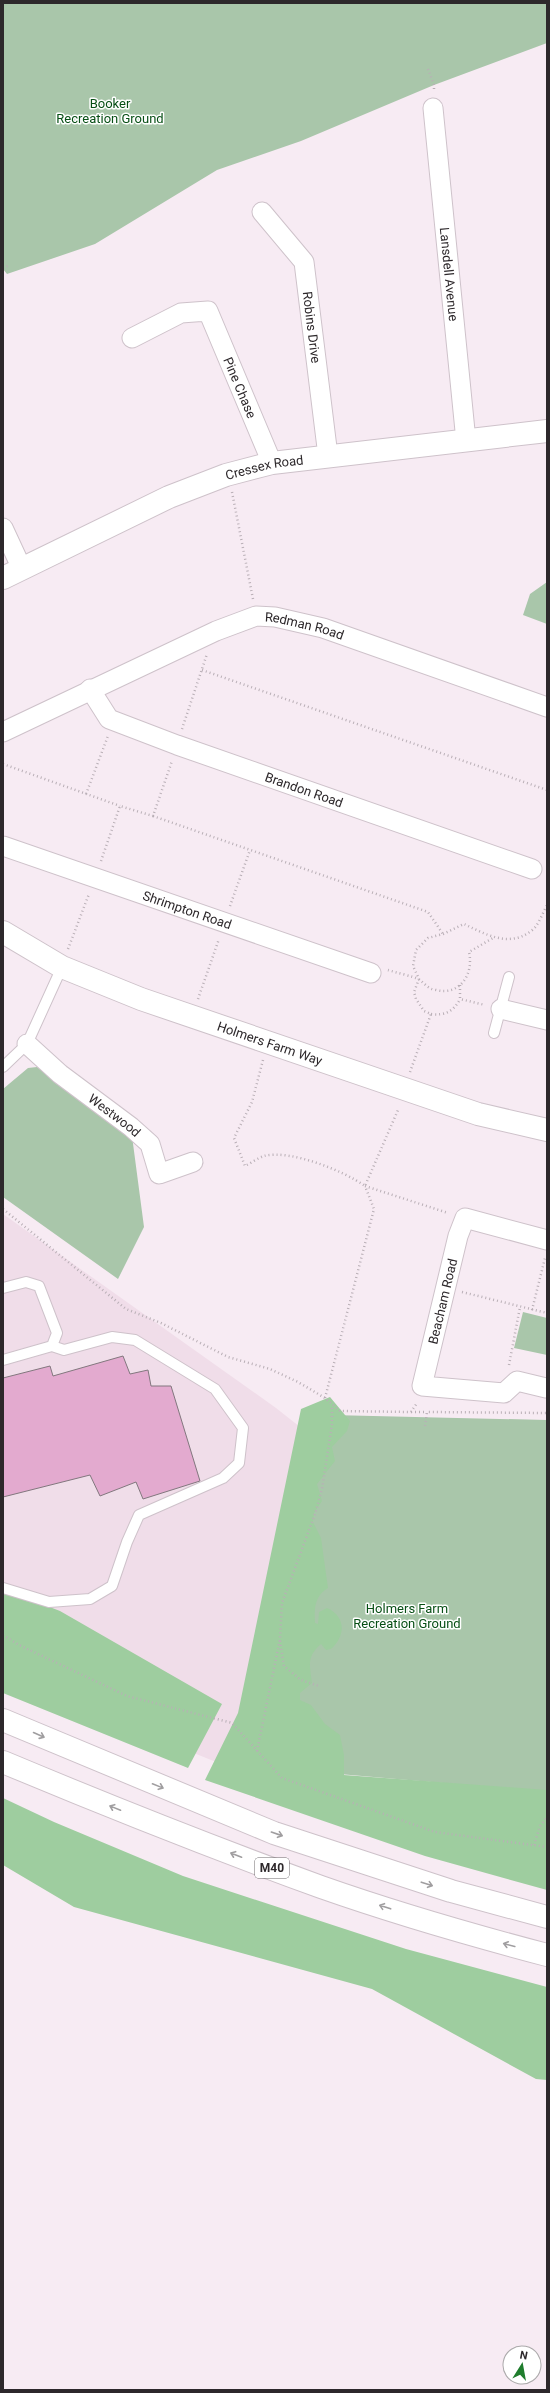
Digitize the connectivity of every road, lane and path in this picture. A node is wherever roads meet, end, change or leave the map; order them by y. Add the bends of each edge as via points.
1 (428, 69) dead end
2 (433, 108) joint
3 (262, 212) dead end
4 (10, 265) dead end
5 (3, 268) edge
6 (132, 338) dead end
7 (547, 431) edge
8 (466, 441) junction
9 (328, 456) junction
10 (272, 463) junction
11 (231, 486) dead end
12 (3, 528) edge
13 (22, 569) junction
14 (3, 578) edge
15 (256, 616) junction
16 (216, 631) junction
17 (202, 670) junction
18 (90, 689) junction
19 (547, 707) edge
20 (114, 721) junction
21 (3, 732) edge
22 (177, 745) junction
23 (3, 764) edge
24 (547, 790) edge
25 (86, 794) junction
26 (120, 806) junction
27 (153, 816) junction
28 (3, 846) edge
29 (532, 869) dead end
30 (95, 877) junction
31 (547, 905) edge
32 (3, 932) edge
33 (443, 934) junction
34 (493, 938) junction
35 (62, 967) junction
36 (371, 973) joint
37 (509, 978) dead end
38 (418, 979) junction
39 (460, 985) junction
40 (460, 999) junction
41 (501, 1009) junction
42 (431, 1014) junction
43 (547, 1020) edge
44 (494, 1033) dead end
45 (268, 1043) junction
46 (27, 1044) junction
47 (3, 1067) edge
48 (408, 1078) dead end
49 (398, 1110) dead end
50 (547, 1130) edge
51 (193, 1162) dead end
52 (365, 1186) junction
53 (3, 1209) edge
54 (464, 1218) junction
55 (546, 1248) edge
56 (3, 1288) edge
57 (446, 1288) junction
58 (520, 1307) junction
59 (532, 1310) junction
60 (547, 1313) edge
61 (52, 1346) junction
62 (3, 1360) edge
63 (546, 1388) dead end
64 (504, 1393) junction
65 (325, 1398) junction
66 (420, 1403) junction
67 (332, 1404) junction
68 (547, 1413) edge
69 (426, 1426) dead end
70 (3, 1588) edge
71 (3, 1635) edge
72 (280, 1639) junction
73 (319, 1686) dead end
74 (3, 1720) edge
75 (257, 1751) junction
76 (3, 1762) edge
77 (547, 1816) edge
78 (534, 1845) junction
79 (547, 1847) edge
80 (547, 1916) edge
81 (547, 1955) edge

1 - 2 path via 434,85
2 - 8 street, Lansdell Avenue
3 - 9 street, Robins Drive via 304,262
4 - 5 path
6 - 10 street, Pine Chase via 181,313 208,311
7 - 8 main road, Cressex Road
8 - 9 main road, Cressex Road
9 - 10 main road, Cressex Road
10 - 13 main road, Cressex Road via 200,484
11 - 15 path
12 - 13 street
13 - 14 main road, Cressex Road
15 - 16 street, Redman Road
15 - 19 street, Redman Road via 275,617 323,628
16 - 17 path
16 - 18 street, Redman Road
17 - 22 path
17 - 24 path
18 - 20 street, Brandon Road via 109,719
18 - 21 street, Redman Road
20 - 22 street, Brandon Road
20 - 25 path
22 - 27 path
22 - 29 street, Brandon Road
23 - 25 path
25 - 26 path
26 - 27 path
26 - 30 path
27 - 33 path via 428,912
28 - 30 street, Shrimpton Road
30 - 35 path
30 - 36 street, Shrimpton Road
31 - 34 path via 532,931 510,939
32 - 35 main road, Holmers Farm Way
33 - 34 path via 464,924
33 - 38 path via 428,938 416,950 413,966
34 - 39 path via 469,952 471,968
35 - 45 main road, Holmers Farm Way via 141,999
35 - 46 lane
36 - 38 path via 381,967
37 - 41 lane
38 - 39 path via 426,986 441,992
38 - 42 path via 414,992 416,999 424,1011
39 - 40 path
40 - 41 path
40 - 42 path via 452,1010 438,1015
41 - 43 street
41 - 44 lane
42 - 48 path
45 - 50 main road, Holmers Farm Way via 478,1114
45 - 52 path via 252,1102 234,1138 245,1166 264,1156 284,1154 351,1176
46 - 47 lane
46 - 51 street, Westwood via 60,1074 132,1127 150,1144 159,1174
49 - 52 path
52 - 54 path
52 - 65 path via 374,1209
53 - 65 path via 126,1309 228,1356 270,1369
54 - 55 street
54 - 57 street, Beacham Road
55 - 59 path
56 - 61 lane via 26,1282 39,1286 57,1333
57 - 58 path
57 - 66 street, Beacham Road
58 - 59 path
58 - 64 path
59 - 60 path
61 - 62 lane
61 - 70 lane via 64,1350 112,1337 135,1340 214,1388 243,1428 239,1463 223,1478 139,1515 112,1586 90,1599 49,1602
63 - 64 street via 517,1381
64 - 66 street
65 - 67 path
66 - 67 path via 340,1412
66 - 68 path
66 - 69 path
67 - 72 path via 332,1424 322,1489 316,1514 282,1604
71 - 75 path via 128,1696 232,1723
72 - 73 path via 284,1666 301,1680
72 - 75 path
74 -> 80 main road, M40 via 274,1833 451,1891
75 - 78 path via 282,1778 435,1832
81 -> 76 main road, M40 via 477,1936 322,1887 144,1820
77 - 78 path via 540,1826
78 - 79 path

